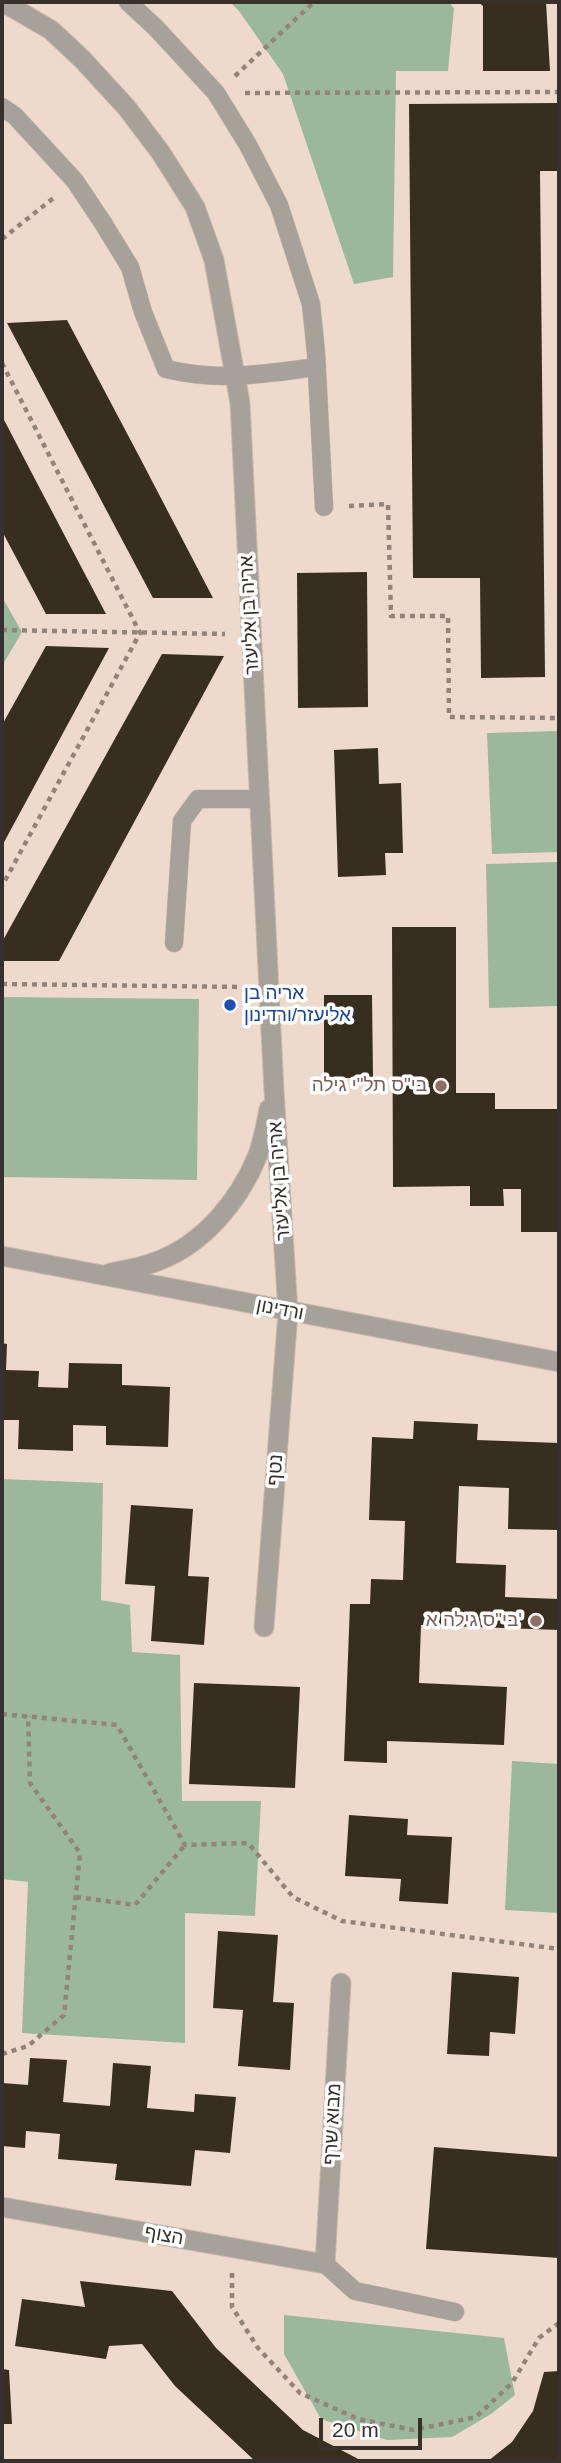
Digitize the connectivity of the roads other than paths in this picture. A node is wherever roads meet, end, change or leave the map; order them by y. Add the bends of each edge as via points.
1 (3, 2) edge
2 (128, 2) edge
3 (2, 107) edge
4 (316, 367) junction
5 (235, 377) junction
6 (324, 507) road end
7 (260, 799) junction
8 (174, 943) dead end
9 (274, 1091) junction
10 (2, 1256) edge
11 (104, 1275) junction
12 (288, 1312) junction
13 (559, 1362) edge
14 (264, 1627) dead end
15 (341, 1983) dead end
16 (2, 2207) edge
17 (325, 2264) junction
18 (455, 2312) dead end

1 - 5 street, אריה בן אליעזר via 51,30 82,59 136,119 195,207 214,260
2 - 4 lane via 216,93 279,205 311,304
3 - 5 lane via 75,181 130,267 166,369
4 - 5 lane
4 - 6 lane
5 - 7 street, אריה בן אליעזר
7 - 8 lane via 198,799 182,821
7 - 9 street, אריה בן אליעזר
9 - 11 street via 258,1154 243,1188 222,1214 185,1248 157,1262
9 - 12 street, אריה בן אליעזר
10 - 11 street, ורדינון
11 - 12 street, ורדינון
12 - 13 street, ורדינון
12 - 14 street, נטף
15 - 17 street, מבוא שרף
16 - 17 street, הצוף
17 - 18 lane via 355,2291

